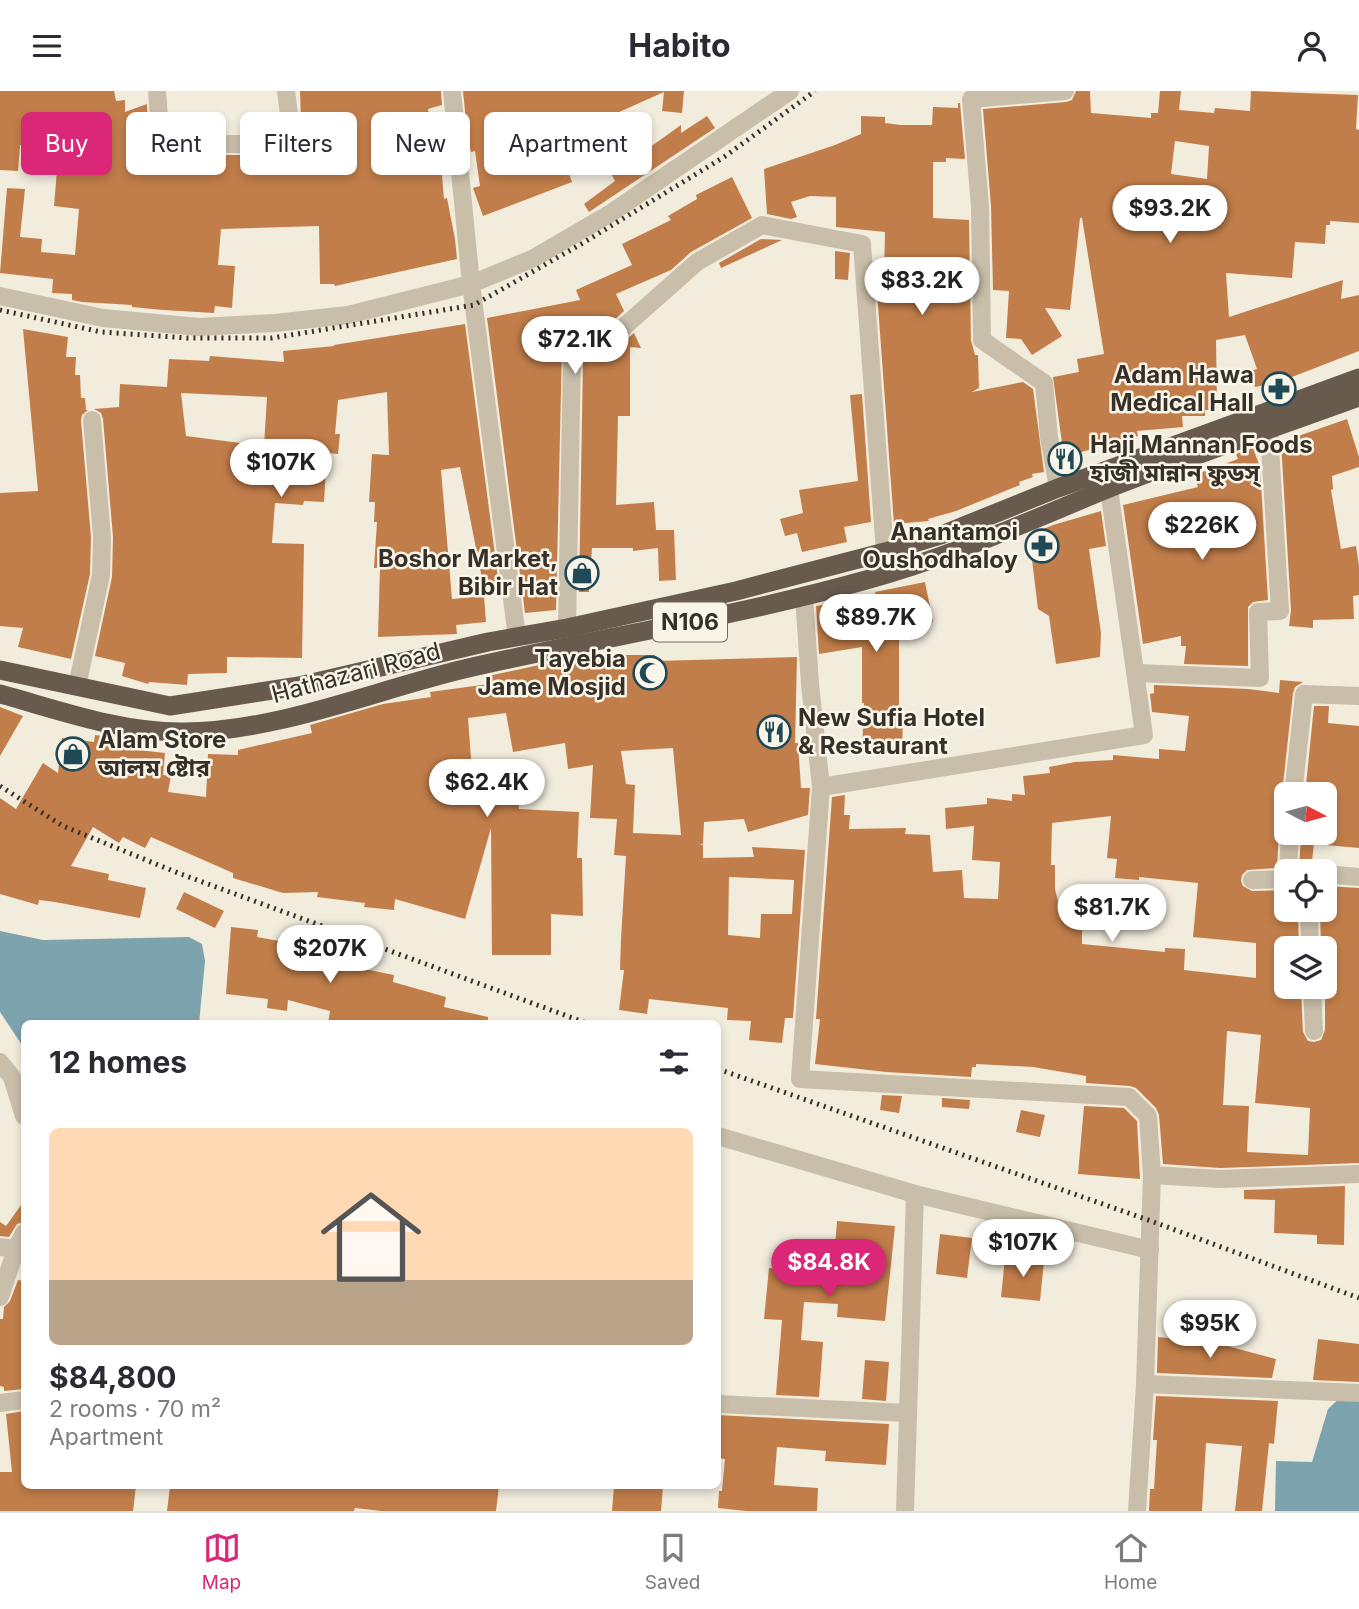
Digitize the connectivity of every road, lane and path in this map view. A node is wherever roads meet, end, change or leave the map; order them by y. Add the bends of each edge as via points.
1 (157, 91) edge
2 (286, 91) edge
3 (453, 91) edge
4 (790, 91) edge
5 (1065, 91) edge
6 (471, 284) junction
7 (0, 296) edge
8 (1359, 378) edge
9 (1359, 397) edge
10 (92, 420) dead end
11 (1269, 430) junction
12 (1058, 488) junction
13 (1109, 489) junction
14 (885, 552) junction
15 (804, 596) junction
16 (567, 628) junction
17 (517, 637) junction
18 (0, 670) edge
19 (1136, 673) junction
20 (77, 686) junction
21 (0, 694) edge
22 (1359, 696) edge
23 (1294, 782) edge
24 (821, 787) junction
25 (1337, 875) edge
26 (1359, 877) edge
27 (1274, 879) edge
28 (1252, 880) dead end
29 (1313, 999) edge
30 (1314, 1031) dead end
31 (0, 1062) edge
32 (21, 1106) edge
33 (721, 1137) edge
34 (1359, 1174) edge
35 (1152, 1175) junction
36 (915, 1194) junction
37 (14, 1243) edge
38 (1150, 1250) junction
39 (0, 1297) edge
40 (1145, 1384) junction
41 (1359, 1393) edge
42 (21, 1400) edge
43 (0, 1403) edge
44 (721, 1404) edge
45 (907, 1413) junction
46 (905, 1511) edge
47 (1137, 1511) edge

1 - 2 street via 161,144 285,144 292,139
3 - 6 street
4 - 6 street via 611,213 534,258
5 - 12 street via 971,99 980,207 982,340 1044,383
6 - 7 street via 348,315 199,327 103,318
6 - 17 street
8 - 12 highway, Hathazari Road / N106
9 - 11 highway, Hathazari Road / N106
10 - 20 street via 101,575
11 - 13 highway, Hathazari Road / N106
11 - 19 street via 1280,611 1258,612 1260,678
12 - 14 highway, Hathazari Road / N106 via 944,534
13 - 15 highway, Hathazari Road / N106 via 947,553
13 - 19 street
14 - 16 highway, Hathazari Road / N106
14 - 16 street via 862,244 762,225 697,262 617,333 572,353
15 - 21 highway, Hathazari Road / N106 via 462,670 296,717 228,730 126,727
15 - 24 street
16 - 17 highway, Hathazari Road / N106
17 - 20 highway, Hathazari Road / N106 via 299,686 170,706
18 - 20 highway, Hathazari Road / N106
19 - 24 street via 1144,735
22 - 23 street via 1304,694
24 - 35 street via 800,1079 1129,1097 1148,1116
25 - 26 street
27 - 28 street
29 - 30 street
31 - 32 street via 12,1077
33 - 36 street
34 - 35 street via 1220,1179
35 - 38 street
36 - 38 street
36 - 45 street
37 - 39 street
38 - 40 street
40 - 41 street
40 - 47 street
42 - 43 street
44 - 45 street
45 - 46 street

